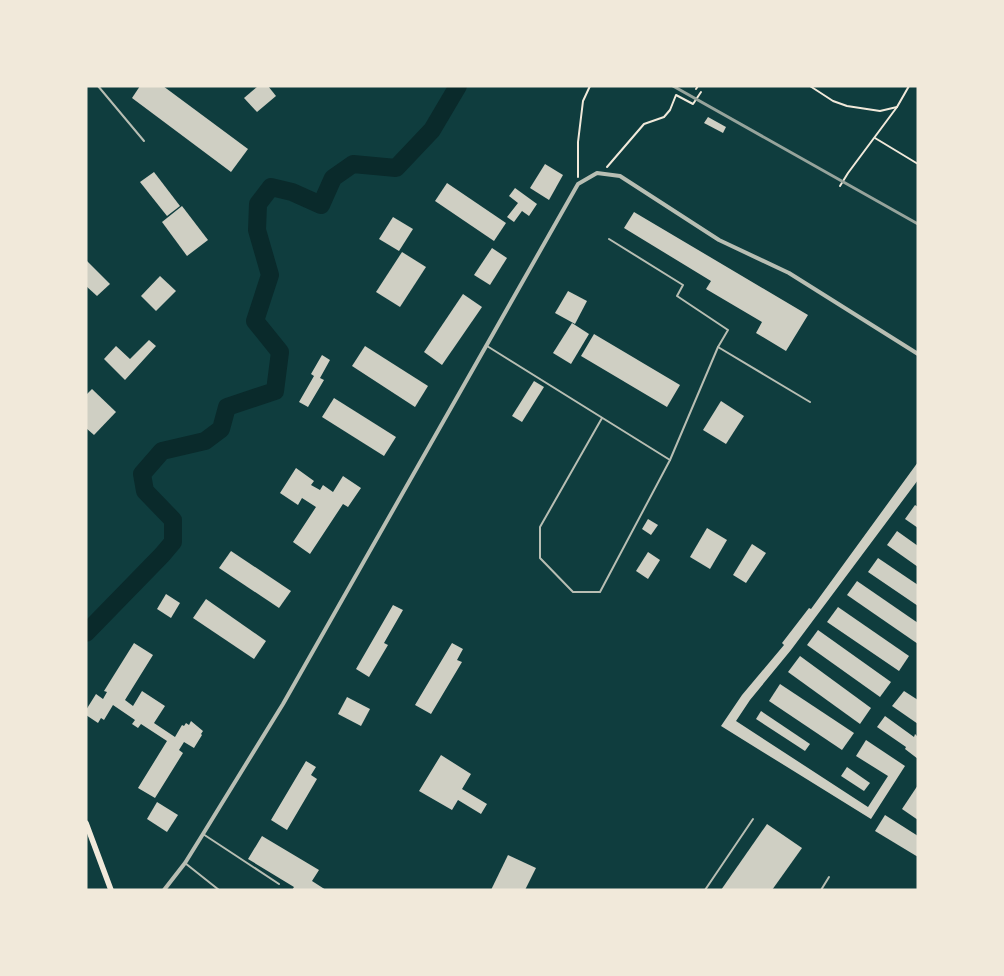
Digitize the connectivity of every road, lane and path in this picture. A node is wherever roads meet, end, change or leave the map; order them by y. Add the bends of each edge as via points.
1 (98, 86) edge
2 (590, 86) edge
3 (810, 86) edge
4 (908, 86) edge
5 (701, 92) dead end
6 (897, 107) junction
7 (875, 138) junction
8 (144, 140) dead end
9 (918, 164) edge
10 (602, 173) junction
11 (578, 184) junction
12 (840, 186) dead end
13 (609, 239) dead end
14 (487, 346) junction
15 (718, 346) junction
16 (918, 354) edge
17 (810, 402) dead end
18 (602, 418) junction
19 (670, 460) junction
20 (753, 819) dead end
21 (86, 823) edge
22 (203, 834) junction
23 (185, 863) junction
24 (830, 877) dead end
25 (278, 884) dead end
26 (111, 890) edge
27 (164, 890) edge
28 (219, 890) edge
29 (705, 890) edge
30 (821, 890) edge

1 - 8 lane
2 - 11 path via 582,101
3 - 6 path via 847,106 880,111
4 - 6 path
5 - 10 path via 693,104 676,95 664,118 644,124
6 - 7 path
7 - 9 path
7 - 12 path
10 - 11 street
10 - 16 street via 620,176 719,240 790,273
11 - 14 street
13 - 15 lane via 683,285 677,296 728,330
14 - 18 lane
14 - 22 street via 283,704
15 - 17 lane
15 - 19 lane
18 - 19 lane
18 - 19 lane via 540,527 540,558 572,592 600,592
20 - 29 lane
21 - 26 main road
22 - 23 street
22 - 25 lane
23 - 27 street
23 - 28 lane
24 - 30 lane

